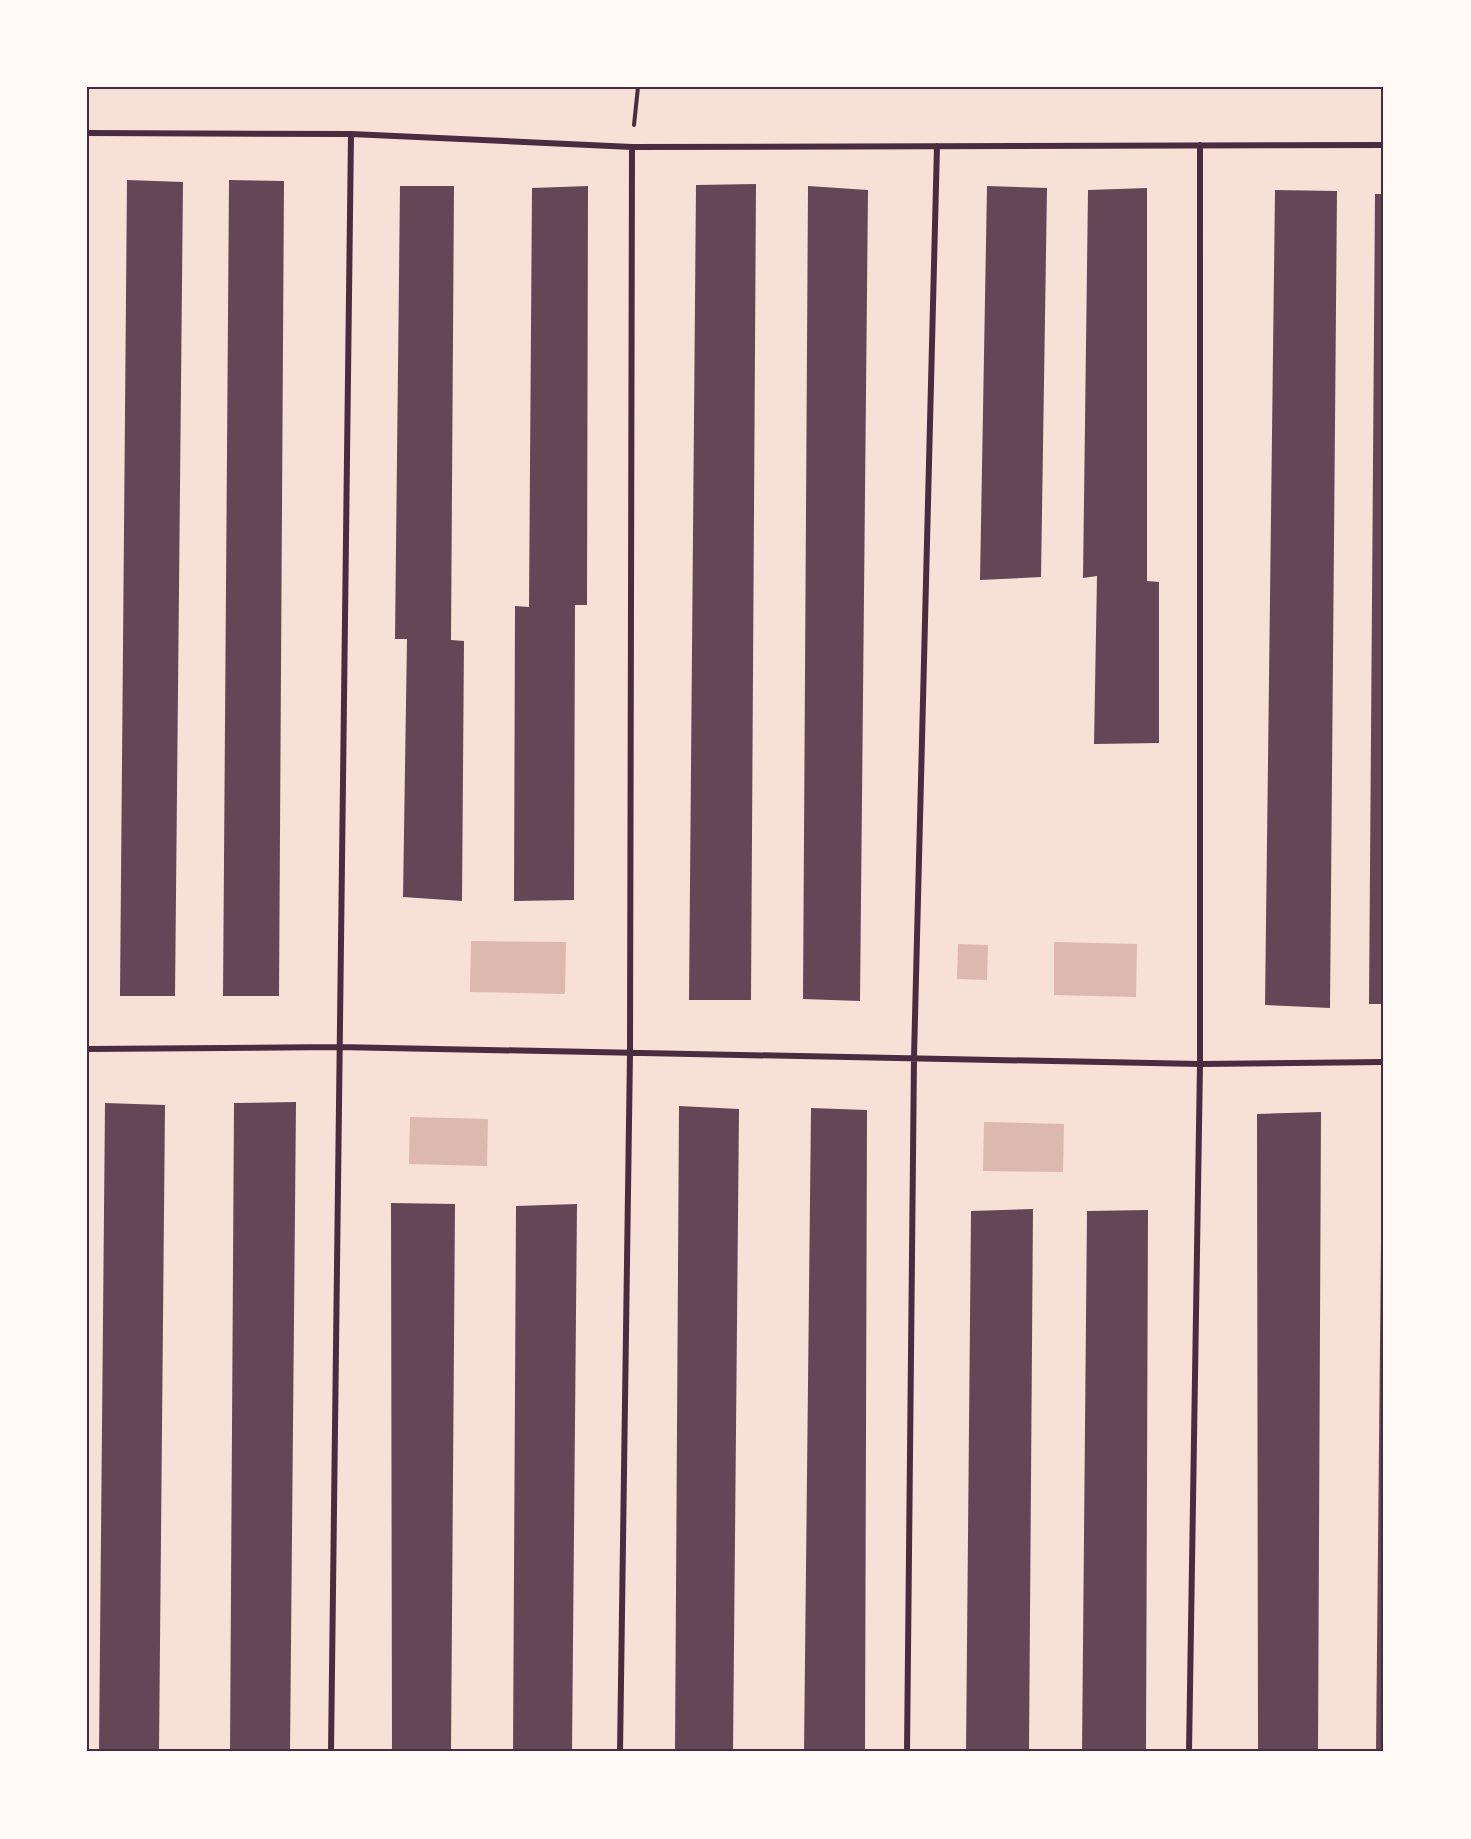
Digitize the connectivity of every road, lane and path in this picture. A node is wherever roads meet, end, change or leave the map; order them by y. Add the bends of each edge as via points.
1 (638, 87) edge
2 (87, 133) edge
3 (351, 134) junction
4 (1200, 145) junction
5 (1384, 145) edge
6 (937, 146) junction
7 (632, 147) junction
8 (338, 1047) junction
9 (87, 1048) edge
10 (630, 1053) junction
11 (914, 1057) junction
12 (1384, 1062) edge
13 (1200, 1064) junction
14 (331, 1752) edge
15 (620, 1752) edge
16 (907, 1752) edge
17 (1189, 1752) edge

1 - 7 path
2 - 3 street
3 - 7 street
3 - 8 street
4 - 5 street
4 - 6 street
4 - 13 street
6 - 7 street
6 - 11 street
7 - 10 street
8 - 9 street
8 - 10 street
8 - 14 street
10 - 11 street
10 - 15 street
11 - 13 street
11 - 16 street
12 - 13 street
13 - 17 street

